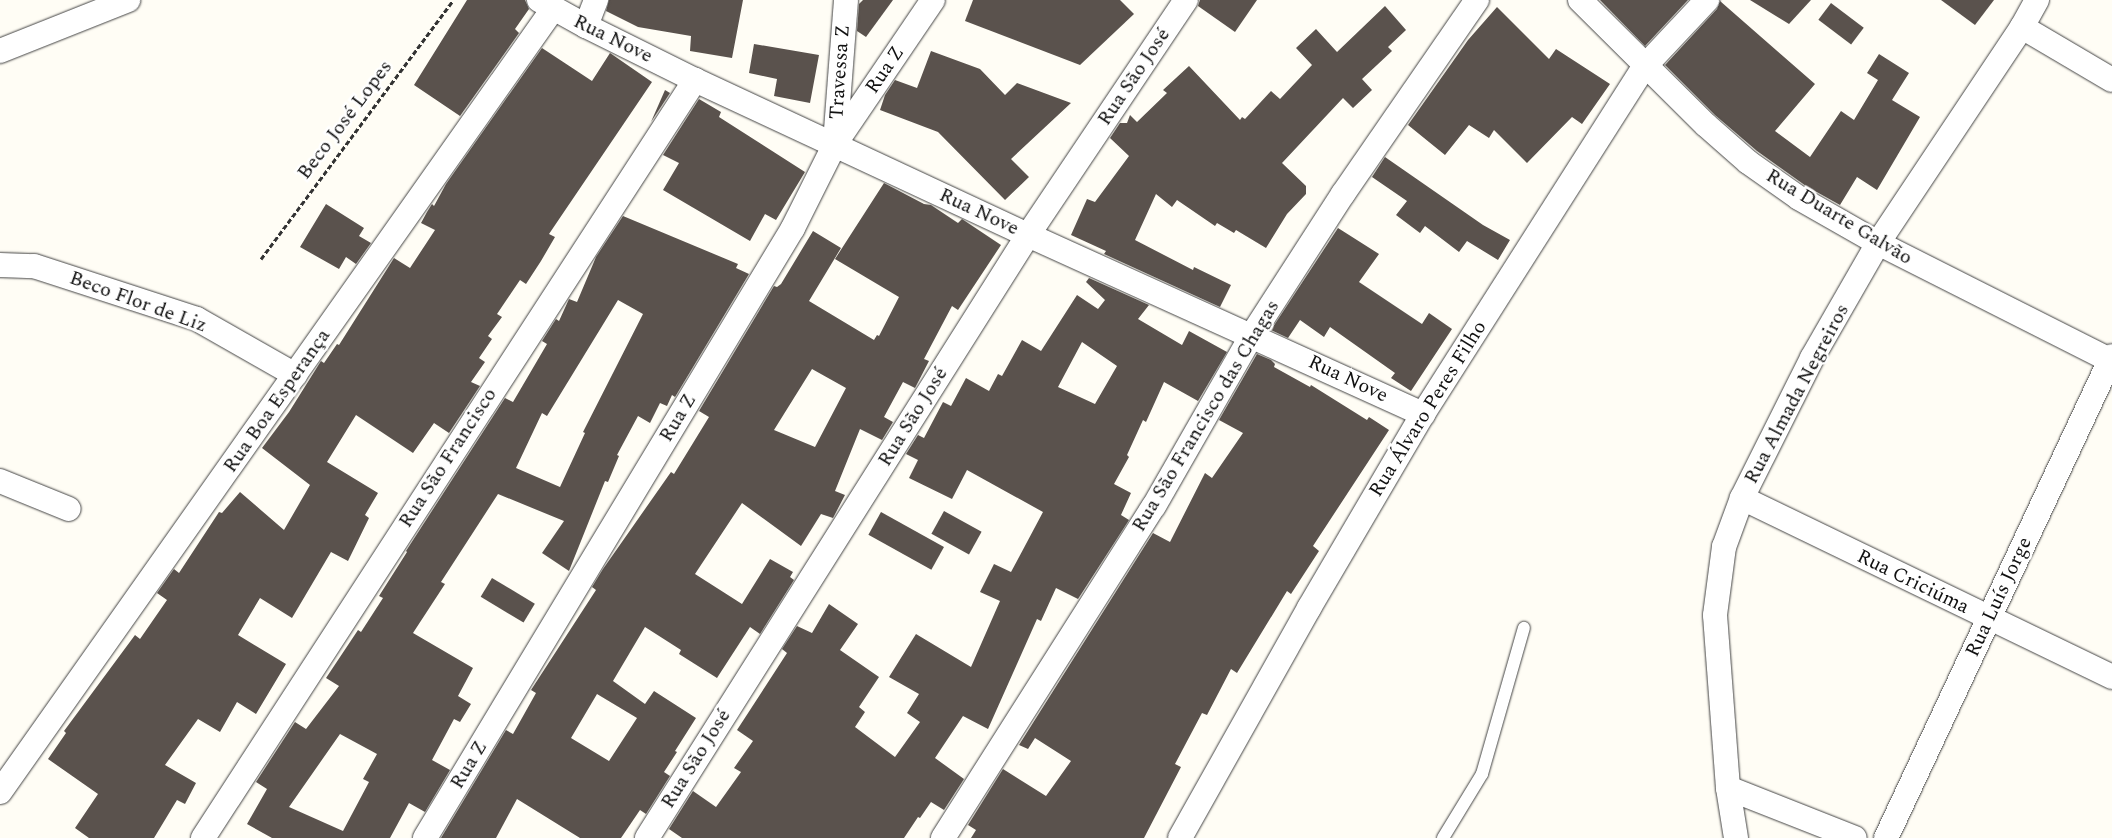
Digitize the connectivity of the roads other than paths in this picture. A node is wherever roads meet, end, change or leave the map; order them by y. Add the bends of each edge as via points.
1 (128, 0) edge
2 (596, 0) edge
3 (846, 0) edge
4 (934, 0) edge
5 (1186, 0) edge
6 (1477, 0) edge
7 (1580, 0) edge
8 (1707, 0) edge
9 (2037, 0) edge
10 (546, 4) edge
11 (586, 26) junction
12 (2022, 27) junction
13 (0, 51) edge
14 (1645, 66) junction
15 (695, 80) junction
16 (2112, 80) edge
17 (835, 144) junction
18 (1028, 235) junction
19 (1878, 243) junction
20 (0, 265) edge
21 (1252, 335) junction
22 (2111, 359) edge
23 (295, 375) junction
24 (1423, 414) junction
25 (0, 481) edge
26 (1742, 498) junction
27 (69, 509) dead end
28 (1988, 619) junction
29 (1524, 628) dead end
30 (2112, 677) edge
31 (1728, 788) junction
32 (0, 792) edge
33 (203, 838) edge
34 (425, 838) edge
35 (647, 838) edge
36 (943, 838) edge
37 (1180, 838) edge
38 (1443, 838) edge
39 (1736, 838) edge
40 (1855, 838) edge
41 (1886, 838) edge

1 - 13 street
2 - 11 street
3 - 17 street, Travessa Z
4 - 17 street, Rua Z
5 - 18 street, Rua São José
6 - 21 street, Rua São Francisco das Chagas via 1343,194
7 - 14 street, Rua Duarte Galvão
8 - 14 street, Rua Álvaro Peres Filho
9 - 12 street, Rua Almada Negreiros
10 - 11 street, Rua Nove
10 - 23 street, Rua Boa Esperança
11 - 15 street, Rua Nove
12 - 16 street
12 - 19 street, Rua Almada Negreiros
14 - 19 street, Rua Duarte Galvão via 1748,162 1799,198
14 - 24 street, Rua Álvaro Peres Filho
15 - 17 street, Rua Nove
15 - 33 street, Rua São Francisco
17 - 18 street, Rua Nove
17 - 34 street, Rua Z via 793,228
18 - 21 street, Rua Nove
18 - 35 street, Rua São José
19 - 22 street, Rua Duarte Galvão
19 - 26 street, Rua Almada Negreiros via 1812,358
20 - 23 street, Beco Flor de Liz via 34,266 197,319
21 - 24 street, Rua Nove
21 - 36 street, Rua São Francisco das Chagas via 1154,506
22 - 28 street, Rua Luís Jorge
23 - 32 street, Rua Boa Esperança
24 - 37 street, Rua Álvaro Peres Filho
25 - 27 street
26 - 28 street, Rua Criciúma
26 - 31 street, Rua Almada Negreiros via 1724,548 1715,615
28 - 30 street, Rua Criciúma
28 - 41 street, Rua Luís Jorge
29 - 38 lane via 1482,774
31 - 39 street, Rua Almada Negreiros
31 - 40 street

